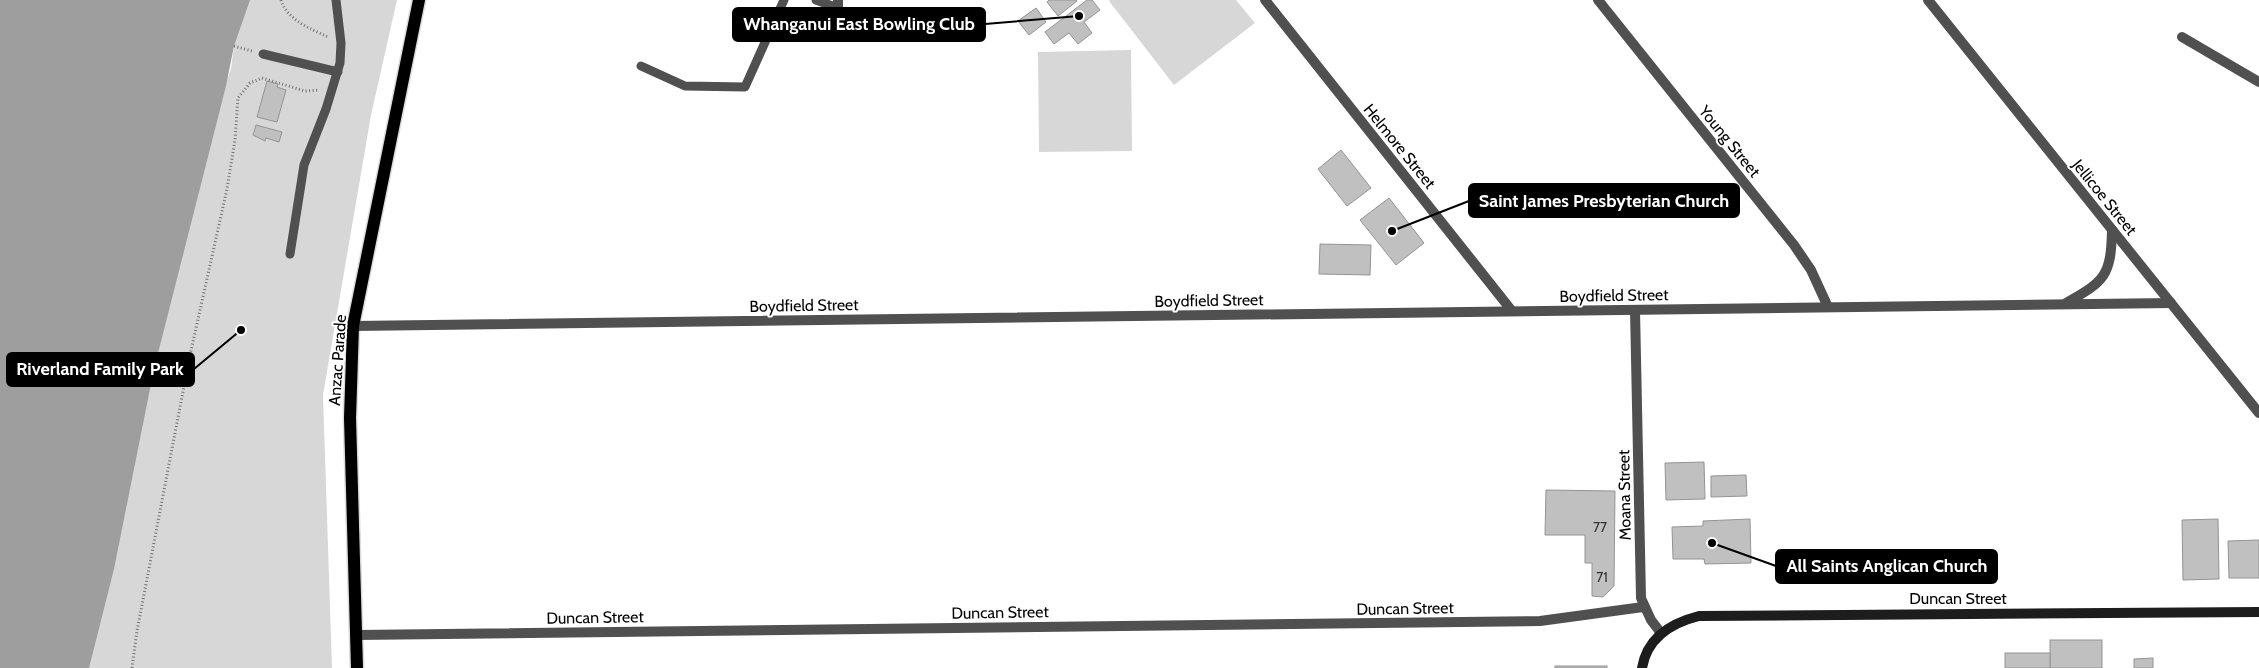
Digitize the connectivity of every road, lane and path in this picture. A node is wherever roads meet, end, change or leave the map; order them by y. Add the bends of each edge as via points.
1 (281, 0) edge
2 (336, 0) edge
3 (419, 0) edge
4 (784, 0) edge
5 (816, 0) edge
6 (1265, 0) edge
7 (1598, 0) edge
8 (1928, 0) edge
9 (838, 4) edge
10 (2182, 37) dead end
11 (341, 43) junction
12 (234, 46) dead end
13 (262, 54) joint
14 (641, 66) dead end
15 (338, 72) junction
16 (2259, 82) edge
17 (334, 86) junction
18 (2112, 230) junction
19 (290, 254) dead end
20 (2171, 303) junction
21 (2065, 304) junction
22 (1828, 307) junction
23 (1635, 310) junction
24 (1512, 311) junction
25 (353, 326) junction
26 (2259, 414) edge
27 (1643, 607) junction
28 (2259, 612) edge
29 (1661, 633) junction
30 (356, 635) junction
31 (132, 668) edge
32 (357, 668) edge
33 (1642, 668) edge

1 - 11 path via 298,22
2 - 11 lane
3 - 25 main road, Anzac Parade
4 - 14 lane via 745,87 685,86
5 - 9 lane
6 - 24 street, Helmore Street
7 - 22 street, Young Street via 1794,246 1811,270
8 - 18 street, Jellicoe Street
10 - 16 street
11 - 15 lane
12 - 13 path
13 - 15 lane
15 - 17 lane
17 - 19 lane via 304,165
17 - 31 path via 305,90 262,78 250,84 238,98 235,140 226,189 190,355
18 - 20 street, Jellicoe Street
18 - 21 street via 2110,263 2105,274 2098,284
20 - 21 street, Boydfield Street
20 - 26 street, Jellicoe Street
21 - 22 street, Boydfield Street
22 - 23 street, Boydfield Street
23 - 24 street, Boydfield Street
23 - 27 street, Moana Street via 1640,598
24 - 25 street, Boydfield Street
25 - 30 main road, Anzac Parade via 350,418
27 - 29 street, Moana Street
27 - 30 street, Duncan Street via 1540,621
28 - 29 main road, Duncan Street via 1715,615 1685,619
29 - 33 main road via 1651,645
30 - 32 main road, Anzac Parade

